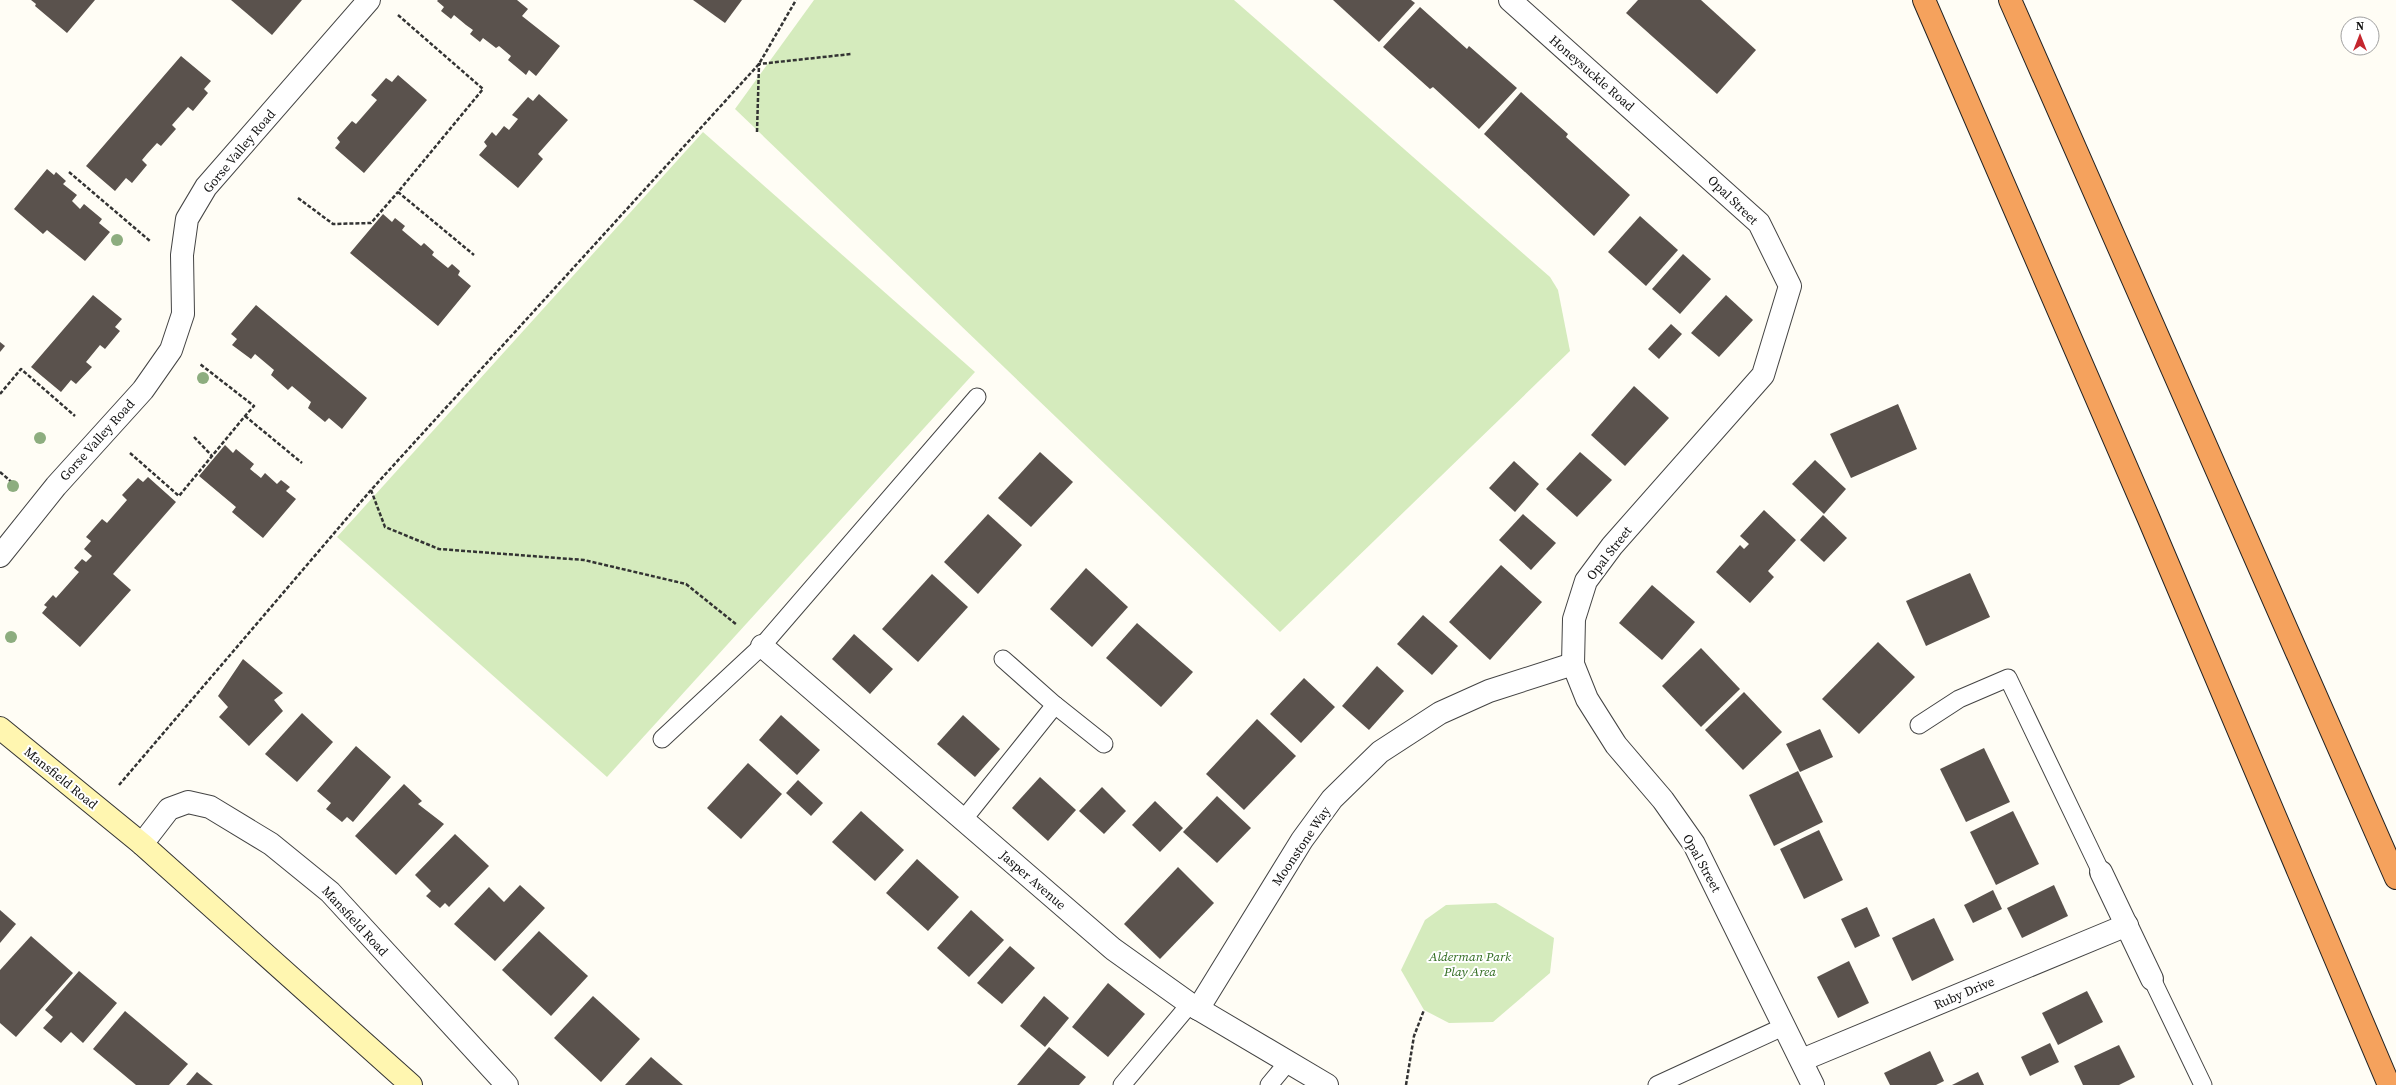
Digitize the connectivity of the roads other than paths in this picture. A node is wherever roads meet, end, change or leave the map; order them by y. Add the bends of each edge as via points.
1 (369, 0) edge
2 (1510, 0) edge
3 (1924, 0) edge
4 (2010, 0) edge
5 (1675, 146) joint
6 (977, 397) dead end
7 (0, 556) edge
8 (762, 646) junction
9 (1003, 659) dead end
10 (1574, 664) junction
11 (1055, 705) junction
12 (1919, 725) dead end
13 (0, 728) edge
14 (662, 739) dead end
15 (1104, 744) dead end
16 (963, 820) junction
17 (142, 844) junction
18 (2101, 872) joint
19 (2396, 878) edge
20 (2127, 925) junction
21 (2152, 979) joint
22 (1194, 1007) junction
23 (1785, 1026) junction
24 (1802, 1060) junction
25 (1288, 1062) junction
26 (411, 1085) edge
27 (507, 1085) edge
28 (1122, 1085) edge
29 (1269, 1085) edge
30 (1327, 1085) edge
31 (1658, 1085) edge
32 (1813, 1085) edge
33 (2203, 1085) edge
34 (2389, 1085) edge

1 - 7 street, Gorse Valley Road via 206,187 187,219 182,255 183,314 171,350 143,390 56,486
2 - 5 street, Honeysuckle Road
3 - 34 highway via 2148,517
4 - 19 highway
5 - 10 street, Opal Street via 1759,223 1790,286 1762,375 1612,546 1586,581 1574,619
6 - 8 lane
8 - 14 lane
8 - 16 street, Jasper Avenue
9 - 11 lane
10 - 22 street, Moonstone Way via 1489,691 1440,713 1380,752 1332,799 1302,840
10 - 23 street, Opal Street via 1587,699 1616,745 1663,800 1694,844
11 - 15 lane
11 - 16 lane
12 - 18 lane via 1959,699 2008,678
13 - 17 main road, Mansfield Road
16 - 22 street, Jasper Avenue via 1113,949
17 - 26 main road, Mansfield Road
17 - 27 street, Mansfield Road via 168,809 188,802 210,807 271,844 330,892
18 - 20 street
20 - 21 street
20 - 24 street, Ruby Drive
21 - 33 lane
22 - 25 street, Jasper Avenue
22 - 28 lane
23 - 24 street, Opal Street
23 - 31 lane
24 - 32 street, Opal Street
25 - 29 lane
25 - 30 street, Jasper Avenue

